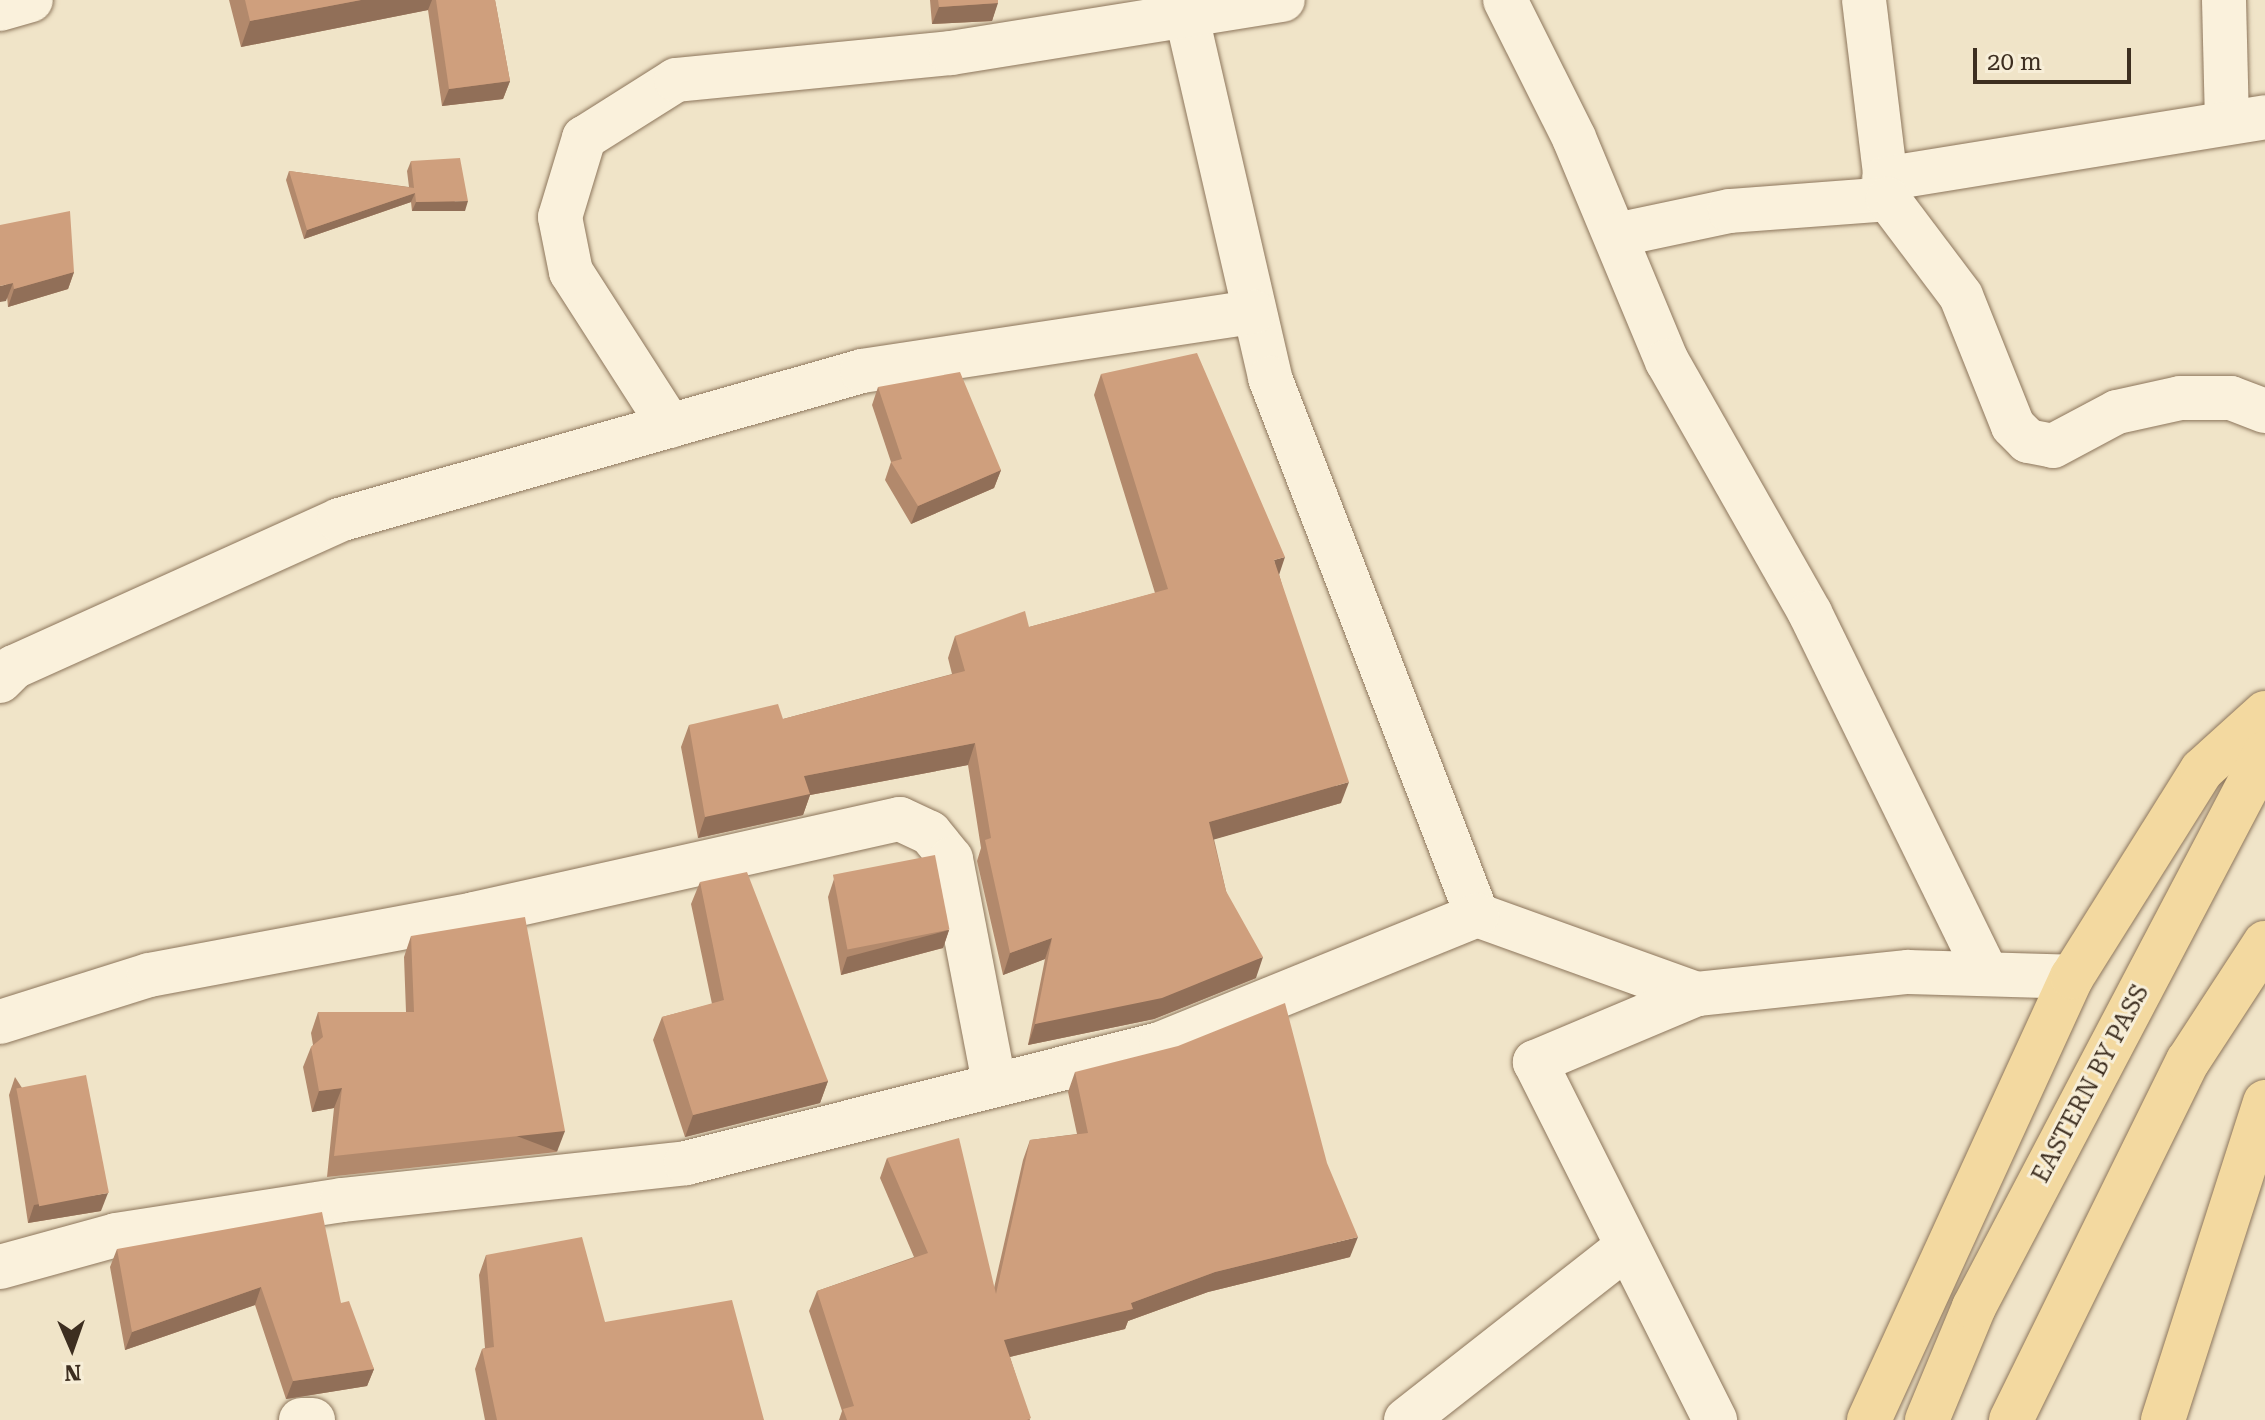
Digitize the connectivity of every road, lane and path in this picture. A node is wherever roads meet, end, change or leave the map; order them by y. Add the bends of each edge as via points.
1 (31, 0) edge
2 (1283, 0) edge
3 (1505, 0) edge
4 (1864, 0) edge
5 (2224, 0) edge
6 (0, 9) edge
7 (1185, 10) edge
8 (2246, 118) edge
9 (1886, 189) junction
10 (1616, 235) junction
11 (1254, 312) junction
12 (2265, 411) edge
13 (670, 426) junction
14 (0, 681) edge
15 (2265, 713) edge
16 (2265, 753) edge
17 (1477, 915) junction
18 (2265, 943) edge
19 (1986, 972) junction
20 (2072, 977) junction
21 (1697, 994) junction
22 (0, 1022) edge
23 (994, 1082) junction
24 (2265, 1102) edge
25 (1627, 1247) junction
26 (0, 1267) edge
27 (301, 1420) edge
28 (313, 1420) edge
29 (1406, 1420) edge
30 (1715, 1420) edge
31 (1869, 1420) edge
32 (1927, 1420) edge
33 (2011, 1420) edge
34 (2163, 1420) edge

1 - 6 street
2 - 7 street
3 - 10 street
4 - 9 street
5 - 8 street
7 - 11 street
7 - 13 street via 676,80 584,138 560,217 571,272
8 - 9 street
9 - 10 street via 1730,211
9 - 12 street via 1961,296 2013,426 2028,441 2053,446 2117,412 2180,398 2231,398
10 - 19 street via 1667,361 1810,613
11 - 13 street via 862,371
11 - 17 street via 1270,378
13 - 14 street via 339,520 14,667
15 - 20 main road via 2202,770
16 - 32 main road, EASTERN BY PASS via 1974,1307
17 - 21 street
17 - 23 street via 1162,1043
18 - 33 main road via 2188,1061
19 - 20 street
19 - 21 street via 1908,972
20 - 31 main road
21 - 25 street via 1535,1062
22 - 23 street via 149,975 474,914 900,819 930,833 951,859
23 - 26 street via 686,1163 342,1200 116,1235
24 - 34 main road
25 - 29 street
25 - 30 street
27 - 28 street

